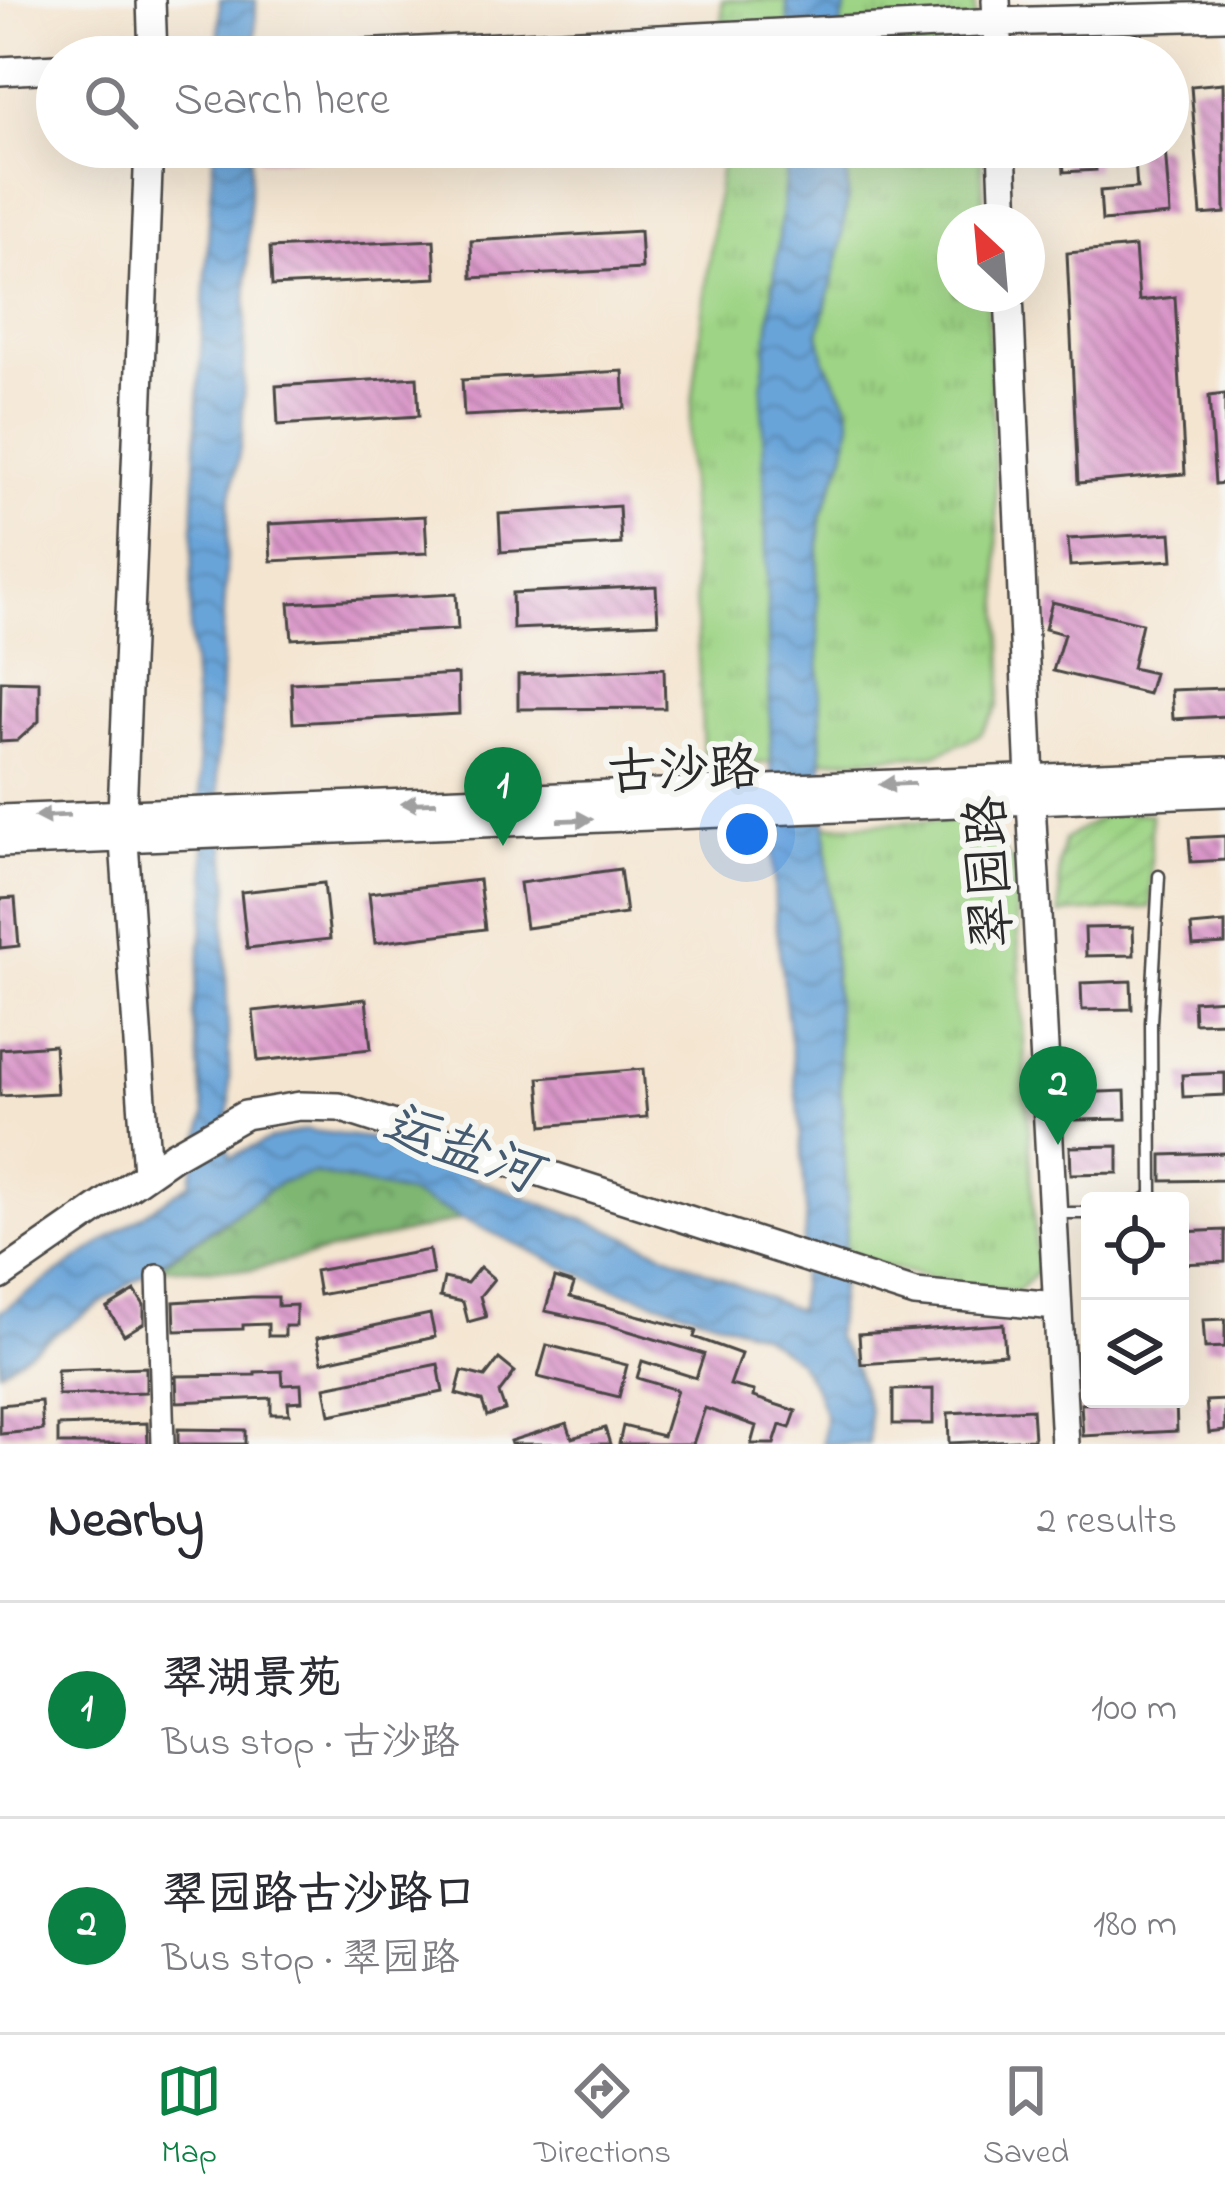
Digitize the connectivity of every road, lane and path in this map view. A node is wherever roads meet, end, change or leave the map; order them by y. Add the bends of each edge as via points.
1 (151, 0) edge
2 (997, 11) edge
3 (1225, 16) edge
4 (152, 36) edge
5 (752, 36) edge
6 (36, 69) edge
7 (0, 70) edge
8 (148, 168) edge
9 (1003, 168) edge
10 (1005, 204) edge
11 (1010, 312) edge
12 (1225, 771) edge
13 (1030, 790) junction
14 (1225, 792) edge
15 (0, 819) edge
16 (122, 826) junction
17 (0, 843) edge
18 (1159, 876) dead end
19 (147, 1173) junction
20 (1152, 1192) edge
21 (1053, 1213) junction
22 (1081, 1213) edge
23 (0, 1276) edge
24 (158, 1276) dead end
25 (1056, 1306) junction
26 (163, 1444) edge
27 (1065, 1444) edge

1 - 4 street
2 - 3 street
2 - 5 street
6 - 7 street
8 - 16 street
9 - 10 street
11 - 13 street, 翠园路
12 - 13 street, 古沙路
13 - 14 street, 古沙路
13 - 16 street, 古沙路
13 - 21 street, 翠园路
16 -> 15 street, 古沙路
16 - 17 street, 古沙路
16 - 19 street
18 - 20 lane
19 - 23 street
19 - 25 street via 244,1115 339,1106 915,1293
21 - 22 lane
21 - 25 street, 翠园路
24 - 26 street
25 - 27 street, 翠园路

